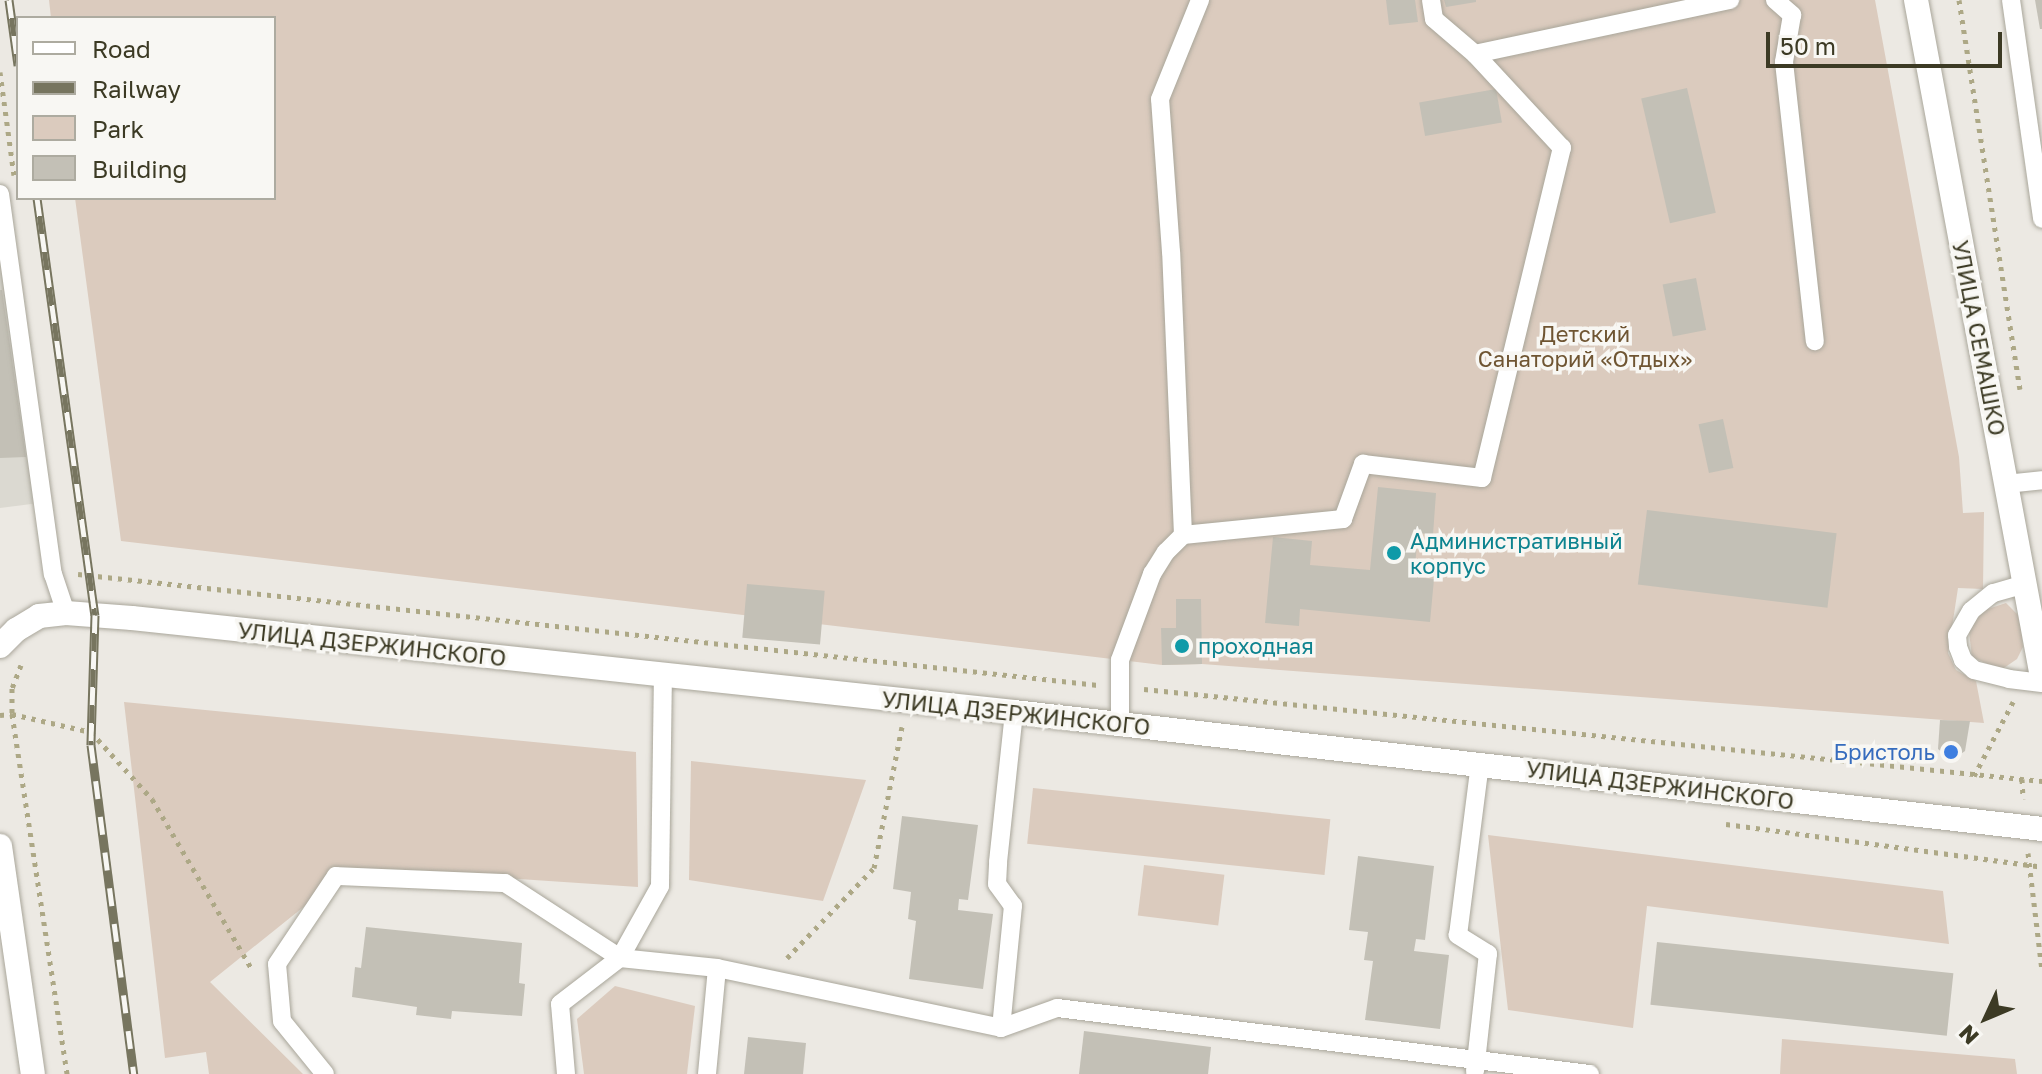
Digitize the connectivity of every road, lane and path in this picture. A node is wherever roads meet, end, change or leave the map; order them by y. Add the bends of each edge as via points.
1 (1200, 0) edge
2 (1431, 0) edge
3 (1730, 0) edge
4 (1775, 0) edge
5 (1916, 0) edge
6 (1959, 0) edge
7 (2011, 0) edge
8 (1475, 54) junction
9 (0, 194) edge
10 (2042, 219) edge
11 (1815, 341) dead end
12 (2022, 404) dead end
13 (2042, 480) edge
14 (2006, 484) junction
15 (1183, 535) junction
16 (69, 572) dead end
17 (2025, 584) junction
18 (66, 613) junction
19 (1, 642) edge
20 (27, 653) dead end
21 (663, 675) junction
22 (2036, 680) edge
23 (1121, 687) junction
24 (1014, 712) junction
25 (12, 714) junction
26 (0, 715) edge
27 (1120, 724) junction
28 (887, 725) dead end
29 (902, 727) junction
30 (917, 729) dead end
31 (1480, 764) junction
32 (1974, 776) junction
33 (2022, 779) junction
34 (2042, 781) edge
35 (1713, 822) dead end
36 (2034, 828) edge
37 (0, 846) edge
38 (2028, 864) junction
39 (2042, 867) edge
40 (620, 958) junction
41 (717, 968) junction
42 (2042, 971) edge
43 (767, 979) junction
44 (259, 982) dead end
45 (1001, 1028) junction
46 (1476, 1068) edge
47 (33, 1074) edge
48 (67, 1074) edge
49 (325, 1074) edge
50 (566, 1074) edge
51 (707, 1074) edge
52 (1590, 1074) edge

1 - 15 lane via 1160,99
2 - 8 lane via 1434,19
3 - 8 lane
4 - 11 lane via 1792,15 1784,62
5 - 14 main road, УЛИЦА СЕМАШКО
6 - 12 path
7 - 10 lane
8 - 15 lane via 1562,148 1482,478 1363,464 1343,519
9 - 18 lane via 53,574
13 - 14 lane
14 - 17 main road, УЛИЦА СЕМАШКО
15 - 23 lane via 1152,574 1120,660
16 - 23 path
17 - 22 main road, УЛИЦА СЕМАШКО
17 - 22 lane via 1993,593 1971,611 1957,635 1963,660 1974,670
18 - 19 main road, УЛИЦА ДЗЕРЖИНСКОГО via 39,616
18 - 21 main road, УЛИЦА ДЗЕРЖИНСКОГО
20 - 25 path via 12,688
21 - 24 main road, УЛИЦА ДЗЕРЖИНСКОГО
21 - 40 lane via 660,886
22 - 32 path
23 - 27 lane
23 - 32 path
24 - 27 main road, УЛИЦА ДЗЕРЖИНСКОГО
24 - 45 lane via 997,884 1013,906
25 - 26 path
25 - 44 path via 91,732 152,799
25 - 48 path
27 - 31 main road, УЛИЦА ДЗЕРЖИНСКОГО
28 - 29 path
29 - 30 path
29 - 43 path via 874,868
31 - 36 main road, УЛИЦА ДЗЕРЖИНСКОГО
31 - 46 lane via 1458,935 1488,954
32 - 33 path
33 - 34 path
33 - 36 path
35 - 38 path
36 - 38 path
37 - 47 main road
38 - 39 path
38 - 42 path
40 - 41 lane
40 - 49 lane via 505,883 336,876 277,964 282,1021
40 - 50 lane via 560,1004
41 - 43 lane
41 - 51 lane
43 - 45 lane
45 - 46 lane via 1057,1008
46 - 52 lane

